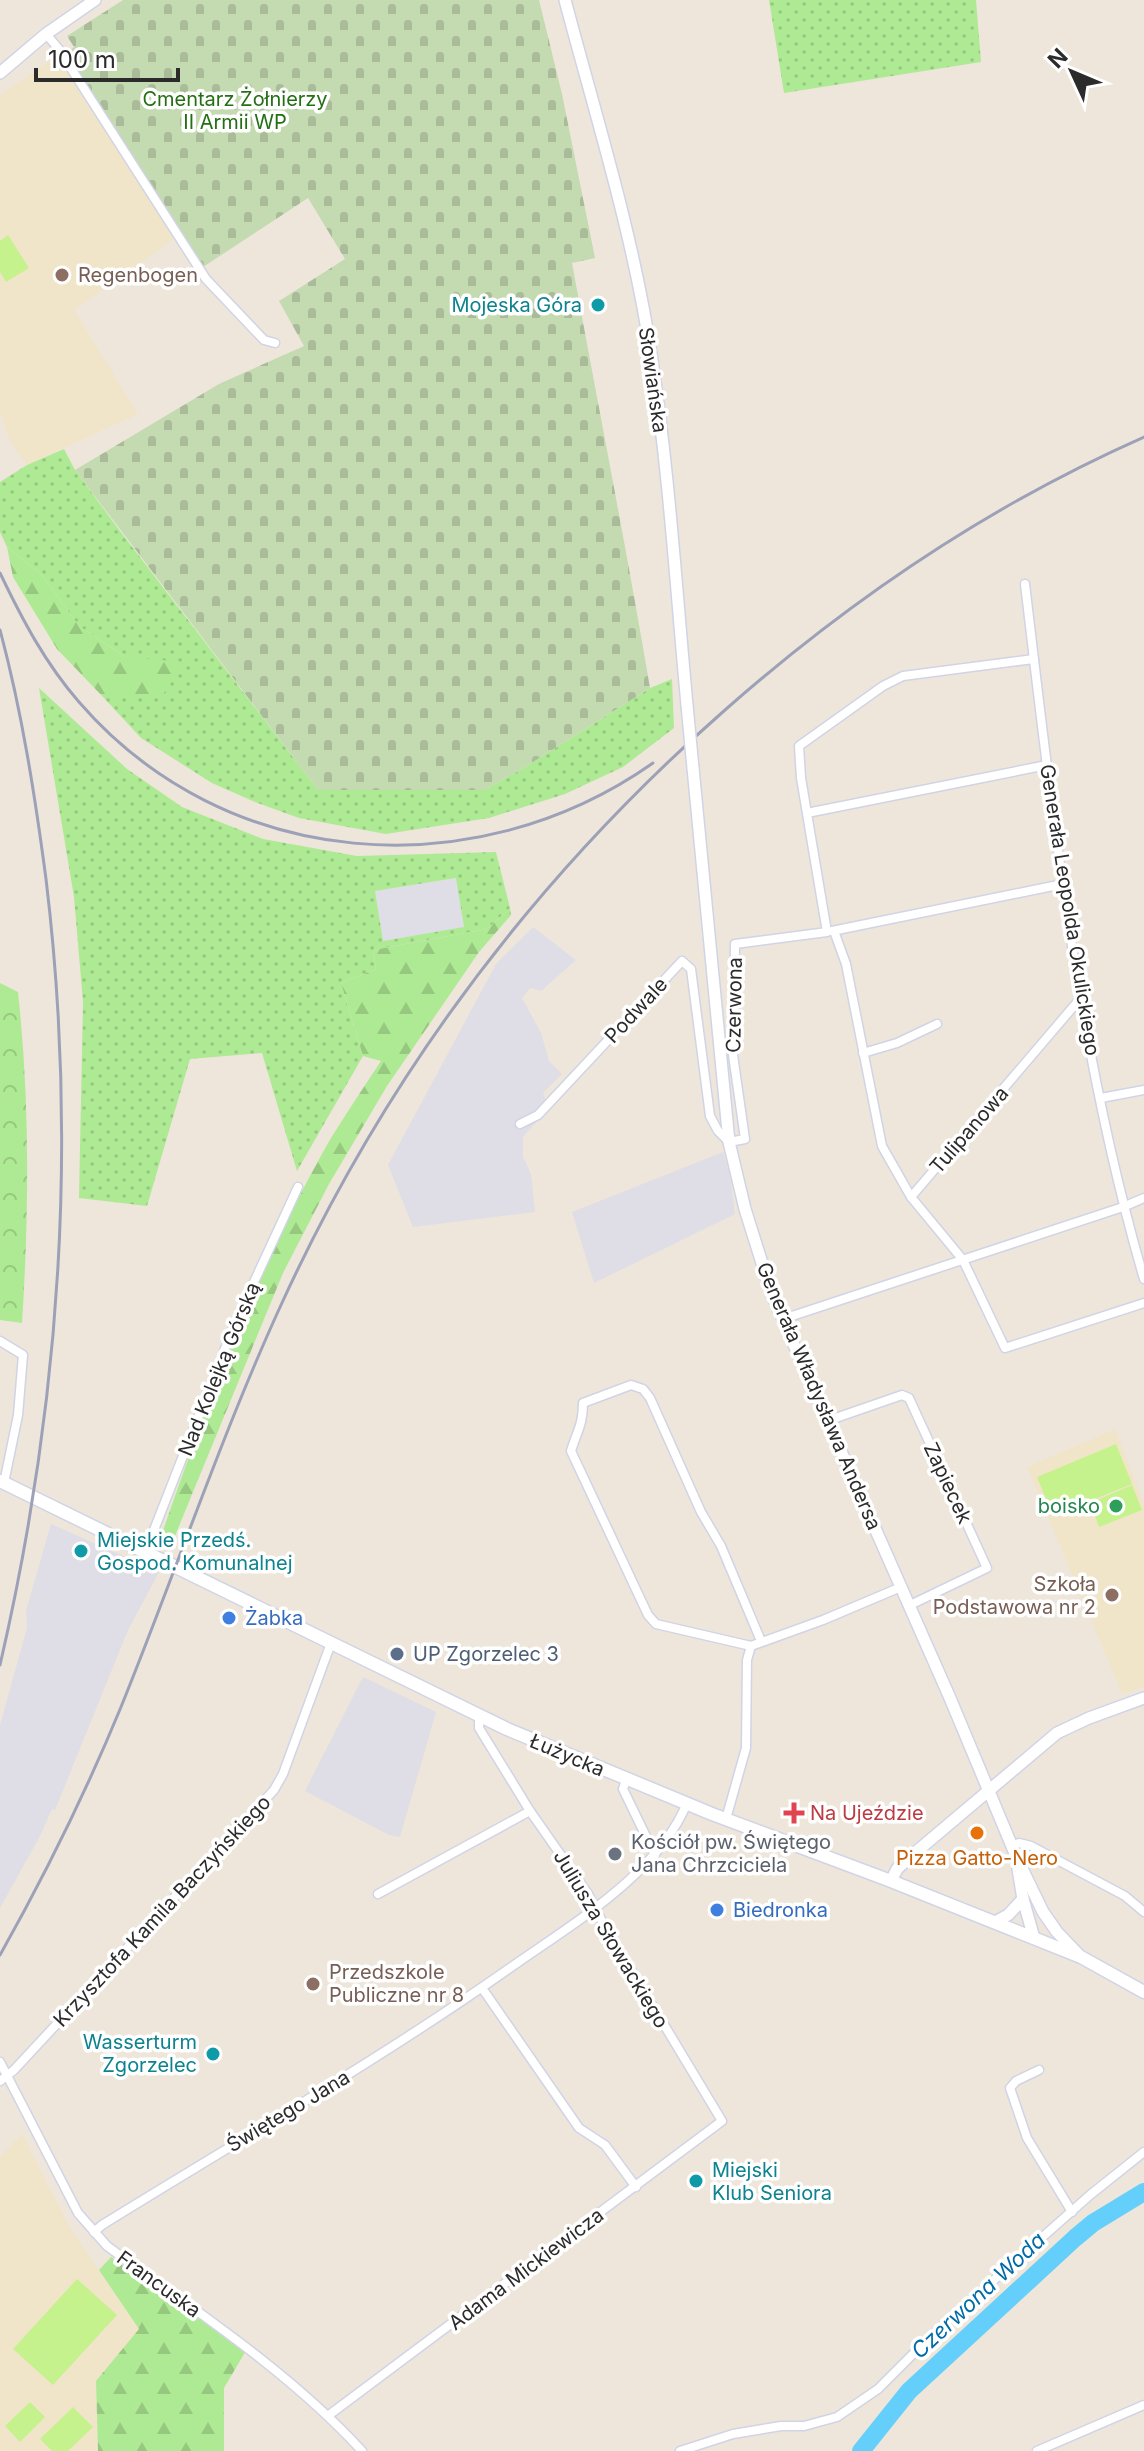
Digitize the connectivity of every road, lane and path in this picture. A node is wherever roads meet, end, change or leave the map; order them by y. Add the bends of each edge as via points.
1 (95, 0) edge
2 (565, 0) edge
3 (46, 34) junction
4 (0, 73) edge
5 (275, 343) dead end
6 (1025, 584) dead end
7 (1034, 659) junction
8 (1047, 765) junction
9 (693, 768) joint
10 (807, 813) junction
11 (1063, 884) junction
12 (831, 931) junction
13 (1079, 1000) junction
14 (937, 1024) dead end
15 (863, 1053) junction
16 (1144, 1090) edge
17 (1101, 1098) junction
18 (520, 1124) dead end
19 (729, 1142) junction
20 (298, 1187) dead end
21 (911, 1197) junction
22 (1144, 1198) edge
23 (1123, 1207) junction
24 (963, 1260) junction
25 (1144, 1279) edge
26 (1144, 1303) edge
27 (783, 1319) junction
28 (0, 1341) edge
29 (827, 1421) junction
30 (2, 1482) edge
31 (145, 1553) junction
32 (901, 1587) junction
33 (908, 1606) junction
34 (761, 1641) junction
35 (331, 1643) junction
36 (751, 1646) junction
37 (1144, 1698) edge
38 (479, 1717) junction
39 (626, 1780) junction
40 (990, 1790) junction
41 (687, 1803) junction
42 (530, 1811) junction
43 (726, 1819) junction
44 (1014, 1851) junction
45 (655, 1855) junction
46 (891, 1881) junction
47 (378, 1894) dead end
48 (1023, 1899) junction
49 (1041, 1908) junction
50 (596, 1909) junction
51 (1144, 1912) edge
52 (995, 1922) junction
53 (1034, 1938) junction
54 (1081, 1957) junction
55 (482, 1988) junction
56 (1144, 1992) edge
57 (0, 2062) edge
58 (1039, 2070) dead end
59 (4, 2078) edge
60 (722, 2121) joint
61 (1144, 2152) edge
62 (636, 2187) junction
63 (1072, 2212) junction
64 (94, 2232) junction
65 (1144, 2405) edge
66 (329, 2415) junction
67 (362, 2451) edge
68 (680, 2451) edge
69 (1037, 2451) edge

1 - 3 street
2 - 9 street, Słowiańska, bridge via 628,233 651,353
3 - 4 street
3 - 5 street via 206,279 264,340
6 - 7 street, Generała Leopolda Okulickiego
7 - 8 street, Generała Leopolda Okulickiego
7 - 10 street via 903,676 883,686 799,746
8 - 10 street
8 - 11 street, Generała Leopolda Okulickiego
9 - 19 street, Generała Władysława Andersa
10 - 12 street
11 - 12 street
11 - 13 street, Generała Leopolda Okulickiego
12 - 15 street via 846,964
12 - 19 street, Czerwona via 735,944 732,1048 745,1139
13 - 17 street, Generała Leopolda Okulickiego
13 - 21 street, Tulipanowa
14 - 15 street
15 - 21 street via 882,1146
16 - 17 street
17 - 23 street, Generała Leopolda Okulickiego
18 - 19 street, Podwale via 538,1115 682,961 691,969 710,1116
19 - 27 street, Generała Władysława Andersa via 745,1209
20 - 31 street, Nad Kolejką Górską via 235,1323
21 - 24 street
22 - 23 street
23 - 24 street
23 - 25 street, Generała Leopolda Okulickiego
24 - 26 street via 1005,1348
24 - 27 street
27 - 29 street, Generała Władysława Andersa
28 - 30 street via 23,1355 18,1415
29 - 32 street, Generała Władysława Andersa
29 - 33 street, Zapiecek via 902,1395 909,1398 987,1568
30 - 31 main road, Łużycka
31 - 35 main road, Łużycka
32 - 33 street, Generała Władysława Andersa
32 - 34 street
33 - 40 street, Generała Władysława Andersa
34 - 36 street
34 - 36 street via 650,1398 631,1385 583,1403 583,1422 571,1451 648,1615 656,1624
35 - 38 main road, Łużycka
35 - 59 street, Krzysztofa Kamila Baczyńskiego via 274,1790
36 - 43 street via 746,1748
37 - 40 street via 1068,1727
38 - 39 main road, Łużycka
38 - 42 street, Juliusza Słowackiego via 479,1728
39 - 41 main road, Łużycka
39 - 45 street via 623,1789
40 - 44 street, Generała Władysława Andersa
40 - 46 street via 897,1869
41 - 43 main road, Łużycka
41 - 45 street, Świętego Jana
42 - 47 street
42 - 50 street, Juliusza Słowackiego
43 - 46 main road, Łużycka
44 - 48 street, Generała Władysława Andersa
44 - 49 street, Generała Władysława Andersa
44 - 51 street via 1019,1843 1031,1846 1125,1896
45 - 50 street, Świętego Jana
46 - 52 main road, Łużycka
48 - 52 street
48 - 53 street, Generała Władysława Andersa
49 - 53 street
49 - 54 street, Generała Władysława Andersa
50 - 55 street, Świętego Jana
50 - 60 street, Juliusza Słowackiego
52 - 53 main road, Łużycka
53 - 54 main road, Łużycka
54 - 56 main road, Łużycka
55 - 62 street via 579,2128 605,2145
55 - 64 street, Świętego Jana
57 - 59 street, Francuska
58 - 63 street via 1010,2088 1027,2138
59 - 64 street, Francuska via 78,2213
60 - 62 street, Adama Mickiewicza
61 - 63 street
62 - 66 street, Adama Mickiewicza
63 - 68 street via 878,2389 837,2417 733,2434
64 - 66 street, Francuska
65 - 69 street
66 - 67 street, Francuska

